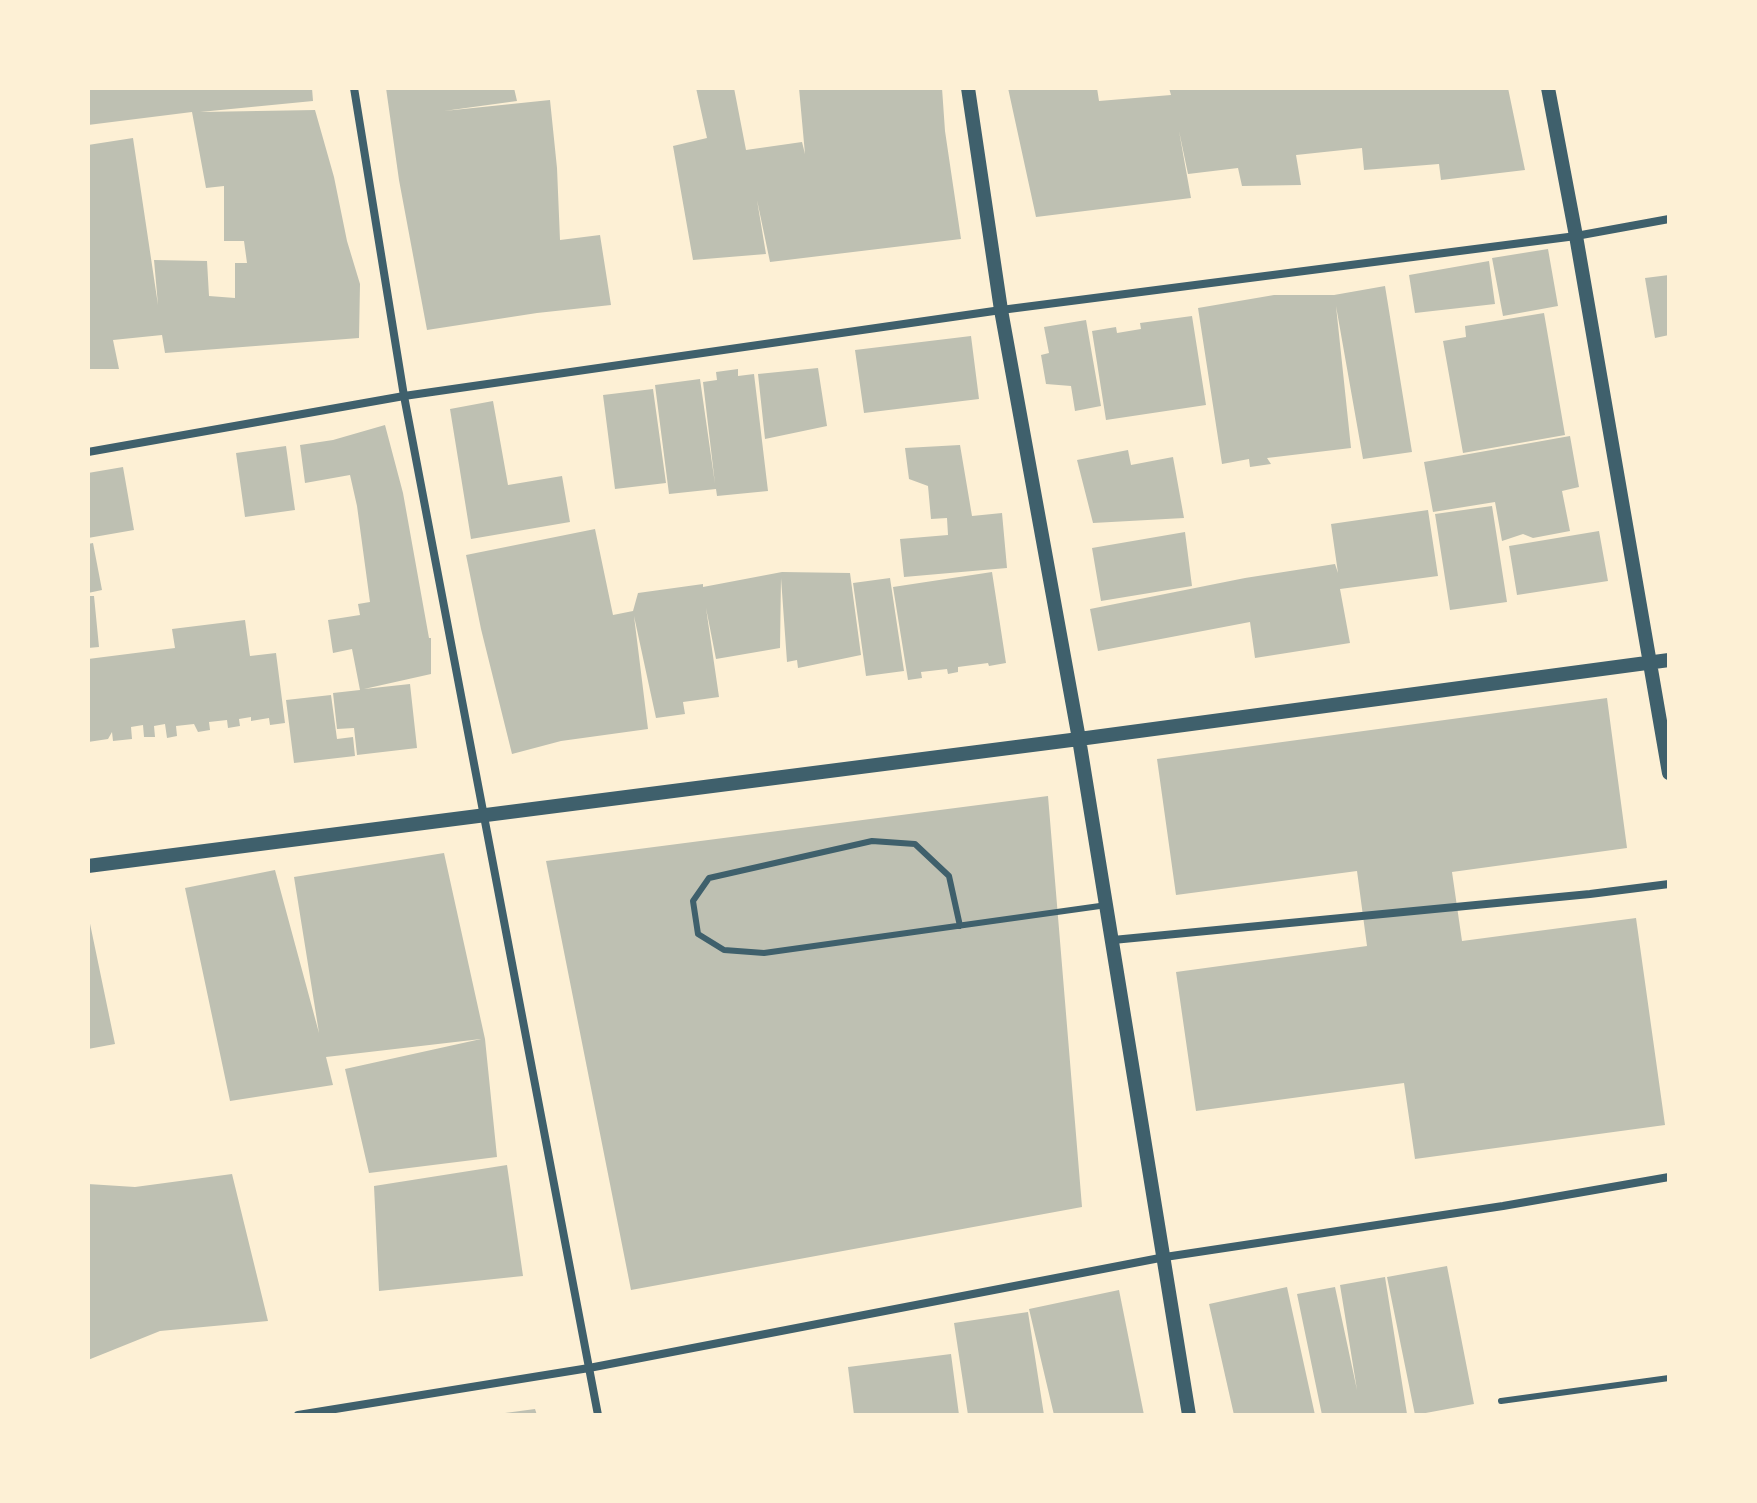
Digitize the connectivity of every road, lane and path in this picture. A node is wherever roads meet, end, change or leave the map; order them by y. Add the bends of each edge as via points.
1 (354, 88) edge
2 (968, 88) edge
3 (1548, 88) edge
4 (1669, 219) edge
5 (1576, 236) junction
6 (1001, 310) junction
7 (404, 396) junction
8 (88, 452) edge
9 (1669, 660) edge
10 (1650, 663) junction
11 (1079, 739) junction
12 (1669, 773) edge
13 (485, 816) junction
14 (88, 866) edge
15 (1669, 884) edge
16 (1107, 905) junction
17 (960, 926) junction
18 (1113, 940) junction
19 (1669, 1177) edge
20 (1165, 1257) junction
21 (589, 1368) junction
22 (1669, 1378) edge
23 (1501, 1401) dead end
24 (298, 1415) edge
25 (598, 1415) edge
26 (1189, 1415) edge

1 - 7 street
2 - 6 street
3 - 5 street
4 - 5 street
5 - 6 street
5 - 10 street
6 - 7 street
6 - 11 street
7 - 8 street
7 - 13 street
9 - 10 street
10 - 11 street
10 - 12 street
11 - 13 street
11 - 16 street
13 - 14 street
13 - 21 street
15 - 18 street
16 - 17 lane
16 - 18 street
17 - 17 lane via 764,953 724,950 698,934 693,901 709,878 872,841 915,844 949,876
18 - 20 street
19 - 20 street
20 - 21 street
20 - 26 street
21 - 24 street
21 - 25 street
22 - 23 lane

